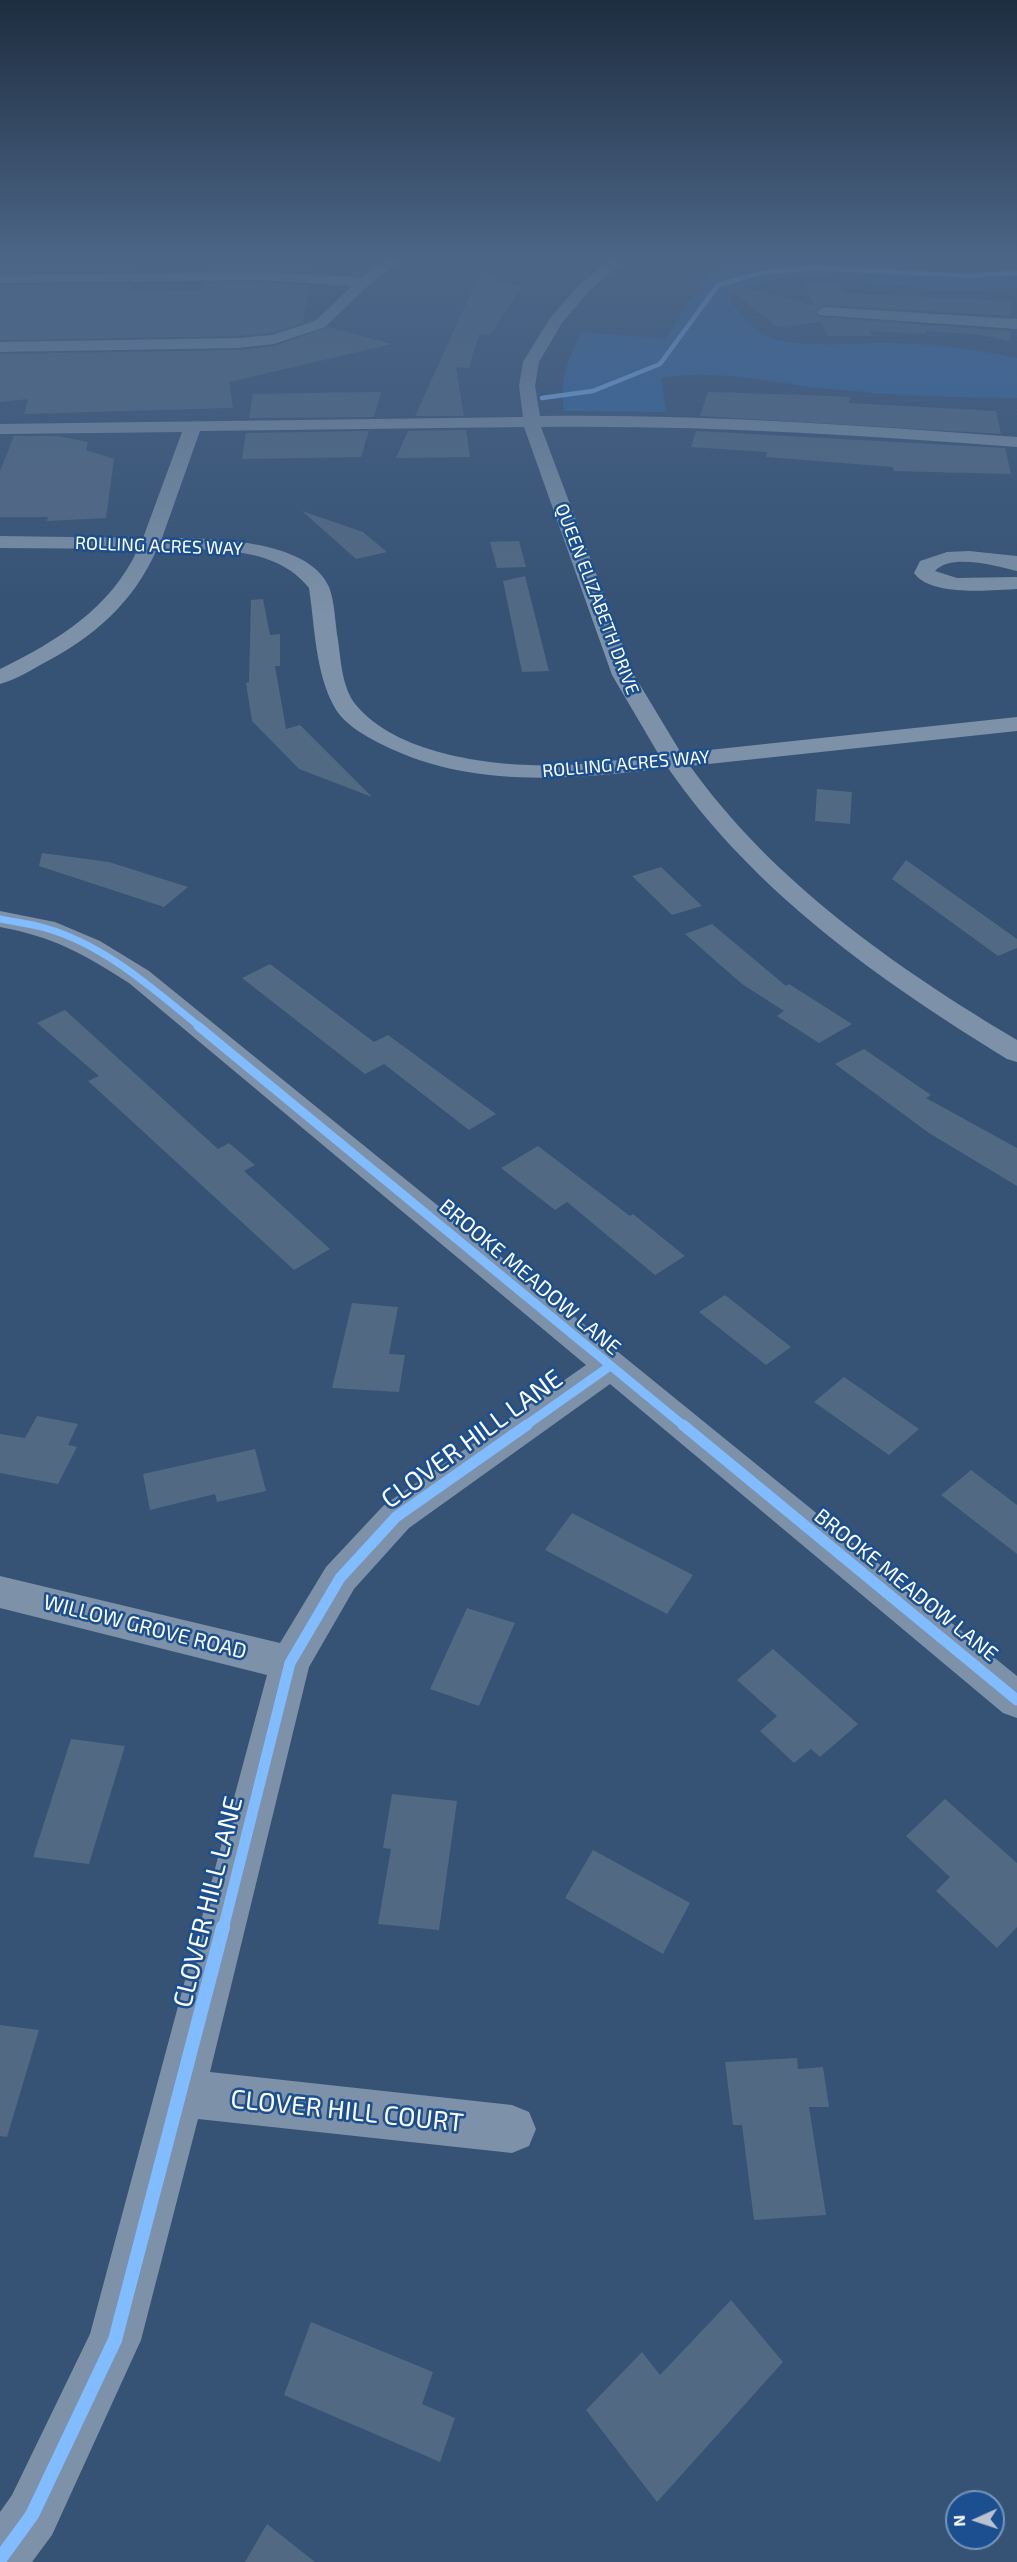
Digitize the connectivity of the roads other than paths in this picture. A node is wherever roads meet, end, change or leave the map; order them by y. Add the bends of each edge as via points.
1 (528, 381) edge
2 (531, 421) junction
3 (193, 426) junction
4 (0, 429) edge
5 (1017, 442) edge
6 (0, 542) edge
7 (150, 543) junction
8 (1017, 565) edge
9 (1017, 583) edge
10 (0, 677) edge
11 (1017, 724) edge
12 (671, 761) junction
13 (0, 919) edge
14 (1017, 1053) edge
15 (610, 1366) junction
16 (0, 1592) edge
17 (290, 1663) junction
18 (1017, 1700) edge
19 (181, 2093) junction
20 (512, 2129) dead end
21 (0, 2559) edge

1 - 2 street, QUEEN ELIZABETH DRIVE
2 - 3 street
2 - 5 street via 719,421
2 - 12 street, QUEEN ELIZABETH DRIVE via 623,675
3 - 4 street
3 - 7 street
6 - 7 street, ROLLING ACRES WAY
7 - 10 street via 135,574 91,624 54,650
7 - 12 street, ROLLING ACRES WAY via 246,547 282,558 308,573 319,587 334,683 346,708 372,731 404,747 451,762 541,773
8 - 9 street via 1013,561 980,558 937,560 927,565 924,573 950,582
11 - 12 street, ROLLING ACRES WAY
12 - 14 street, QUEEN ELIZABETH DRIVE via 730,833 806,905 869,957 945,1011
13 - 15 street, BROOKE MEADOW LANE via 46,928 74,939 139,977
15 - 17 street, CLOVER HILL LANE via 396,1517 340,1578
15 - 18 street, BROOKE MEADOW LANE
16 - 17 street, WILLOW GROVE ROAD
17 - 19 street, CLOVER HILL LANE
19 - 20 street, CLOVER HILL COURT
19 - 21 street, CLOVER HILL LANE via 115,2340 32,2515

